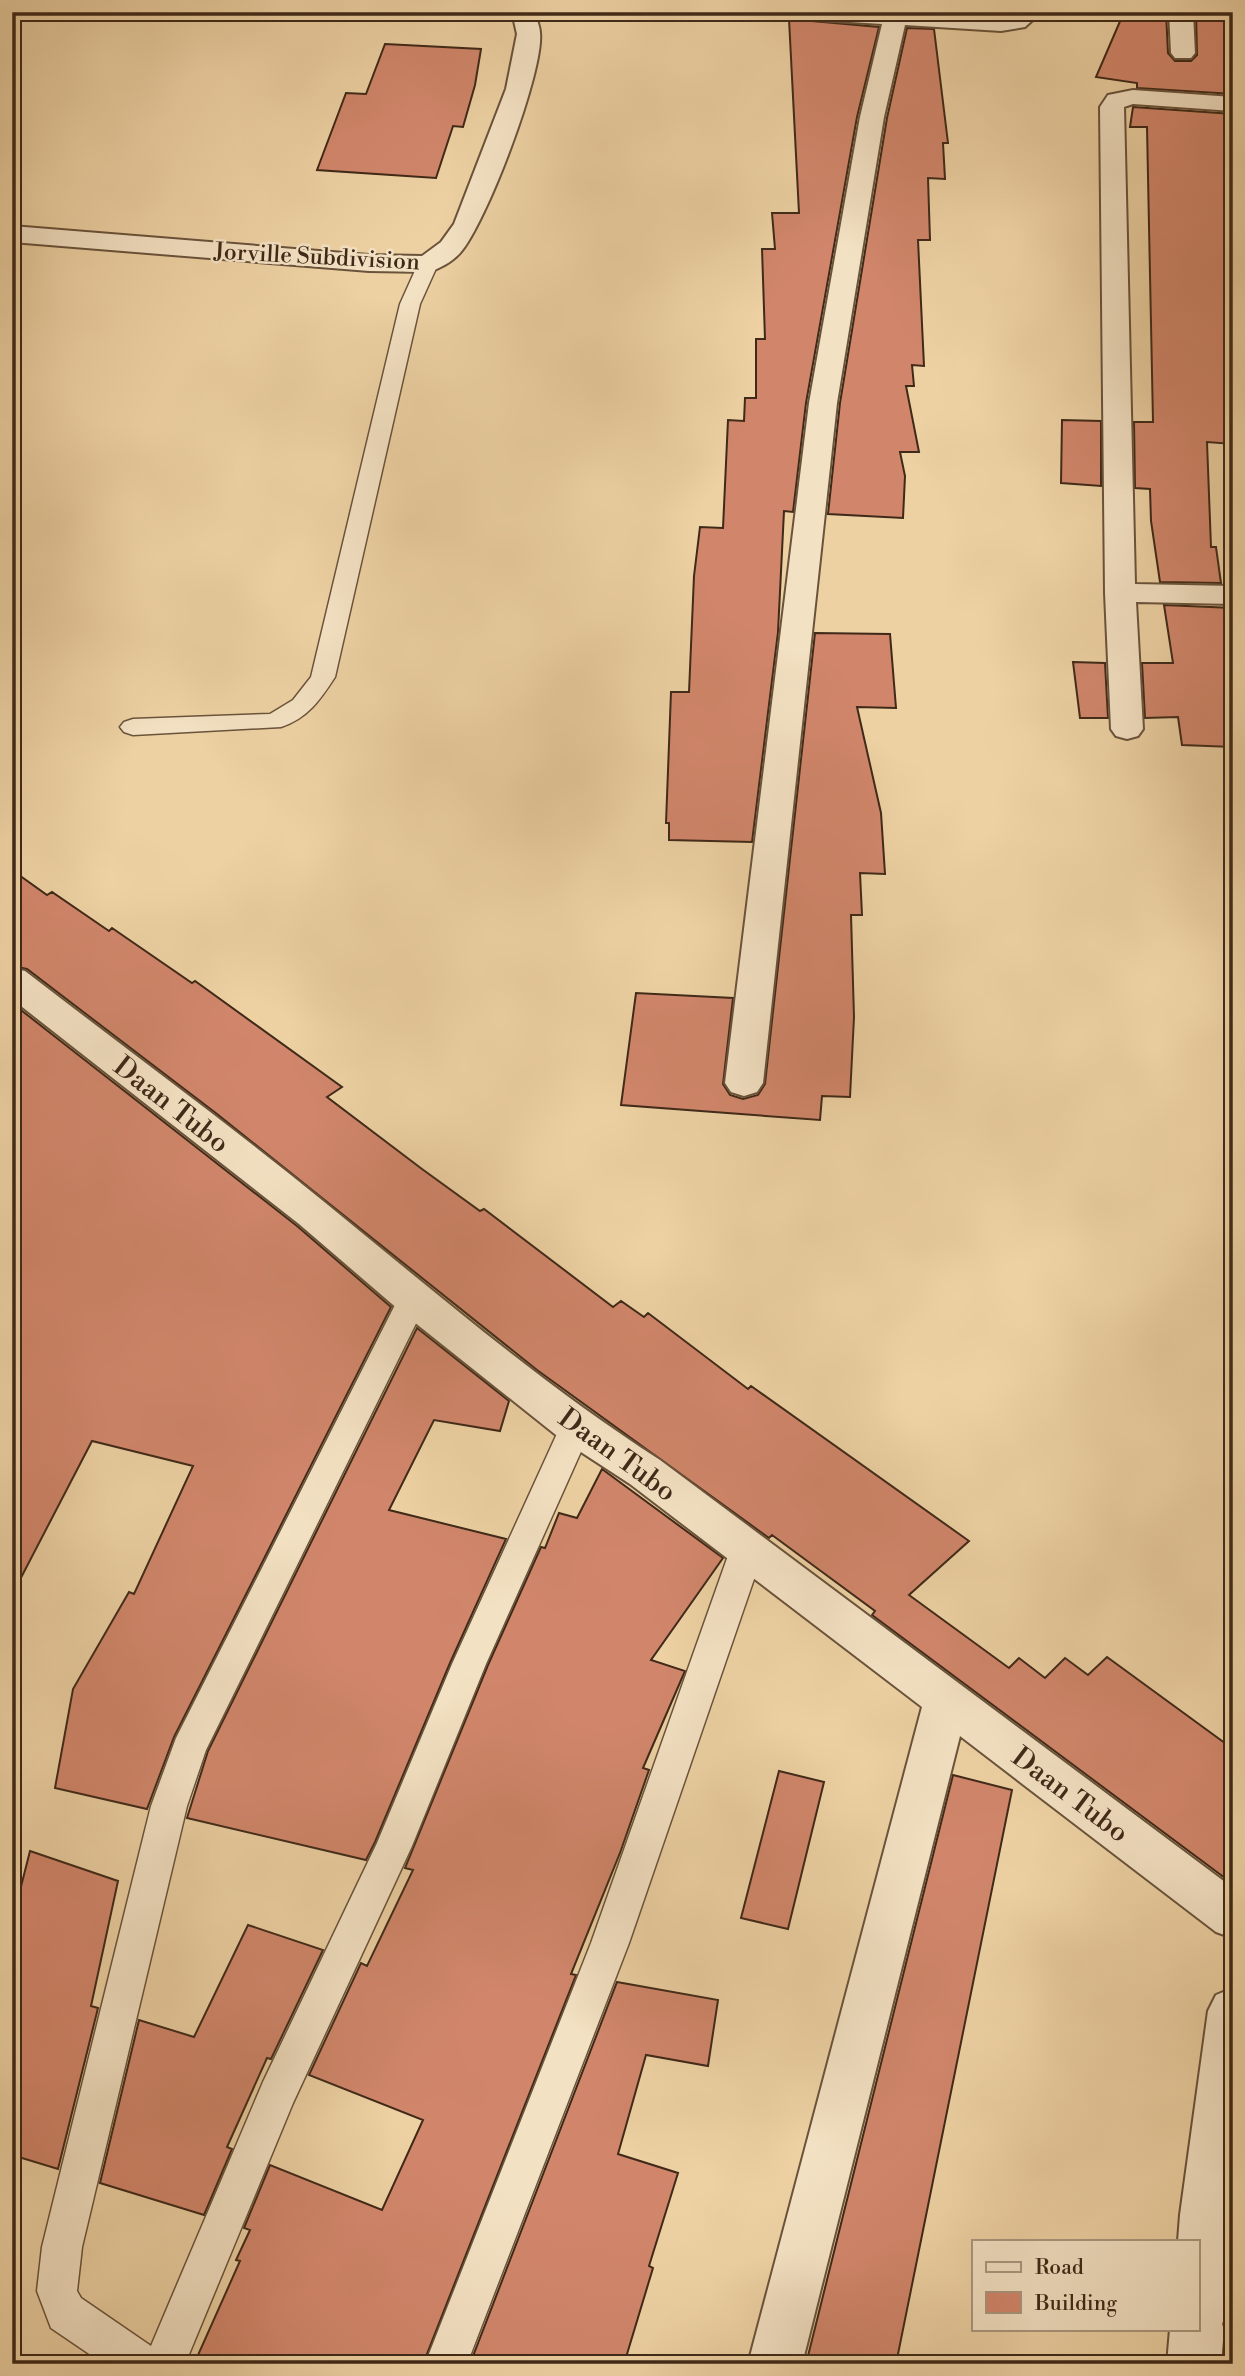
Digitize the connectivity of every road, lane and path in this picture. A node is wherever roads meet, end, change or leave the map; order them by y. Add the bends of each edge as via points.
1 (523, 12) edge
2 (802, 12) edge
3 (1025, 12) edge
4 (1181, 12) edge
5 (895, 19) junction
6 (1183, 53) dead end
7 (1233, 104) edge
8 (12, 234) edge
9 (428, 264) junction
10 (1121, 593) junction
11 (1233, 595) edge
12 (133, 727) dead end
13 (1127, 729) dead end
14 (12, 980) edge
15 (744, 1083) dead end
16 (414, 1298) junction
17 (576, 1427) junction
18 (747, 1550) junction
19 (946, 1700) junction
20 (1233, 1916) edge
21 (1233, 2011) edge
22 (1219, 2218) edge
23 (1200, 2307) edge
24 (1197, 2330) edge
25 (141, 2364) edge
26 (164, 2364) edge
27 (446, 2364) edge
28 (775, 2364) edge
29 (1194, 2364) edge

1 - 9 street, Jorville Subdivision via 529,34 518,89 487,177 467,224 450,248
2 - 5 street
3 - 5 street via 1017,22 1001,24
4 - 6 street
5 - 15 street via 872,117 823,403
7 - 10 street via 1133,97 1117,100 1112,107
8 - 9 street, Jorville Subdivision
9 - 12 lane via 410,304 323,677 304,704 289,717 272,722
10 - 11 street
10 - 13 street
14 - 16 street, Daan Tubo
16 - 17 street, Daan Tubo
16 - 25 lane via 189,1749 169,1806 62,2247 57,2291 66,2313
17 - 18 street, Daan Tubo via 645,1472
17 - 26 lane via 382,1871 277,2095
18 - 19 street, Daan Tubo
18 - 27 lane via 610,1943
19 - 20 street, Daan Tubo
19 - 28 street
21 - 22 street
22 - 23 street
24 - 29 street

